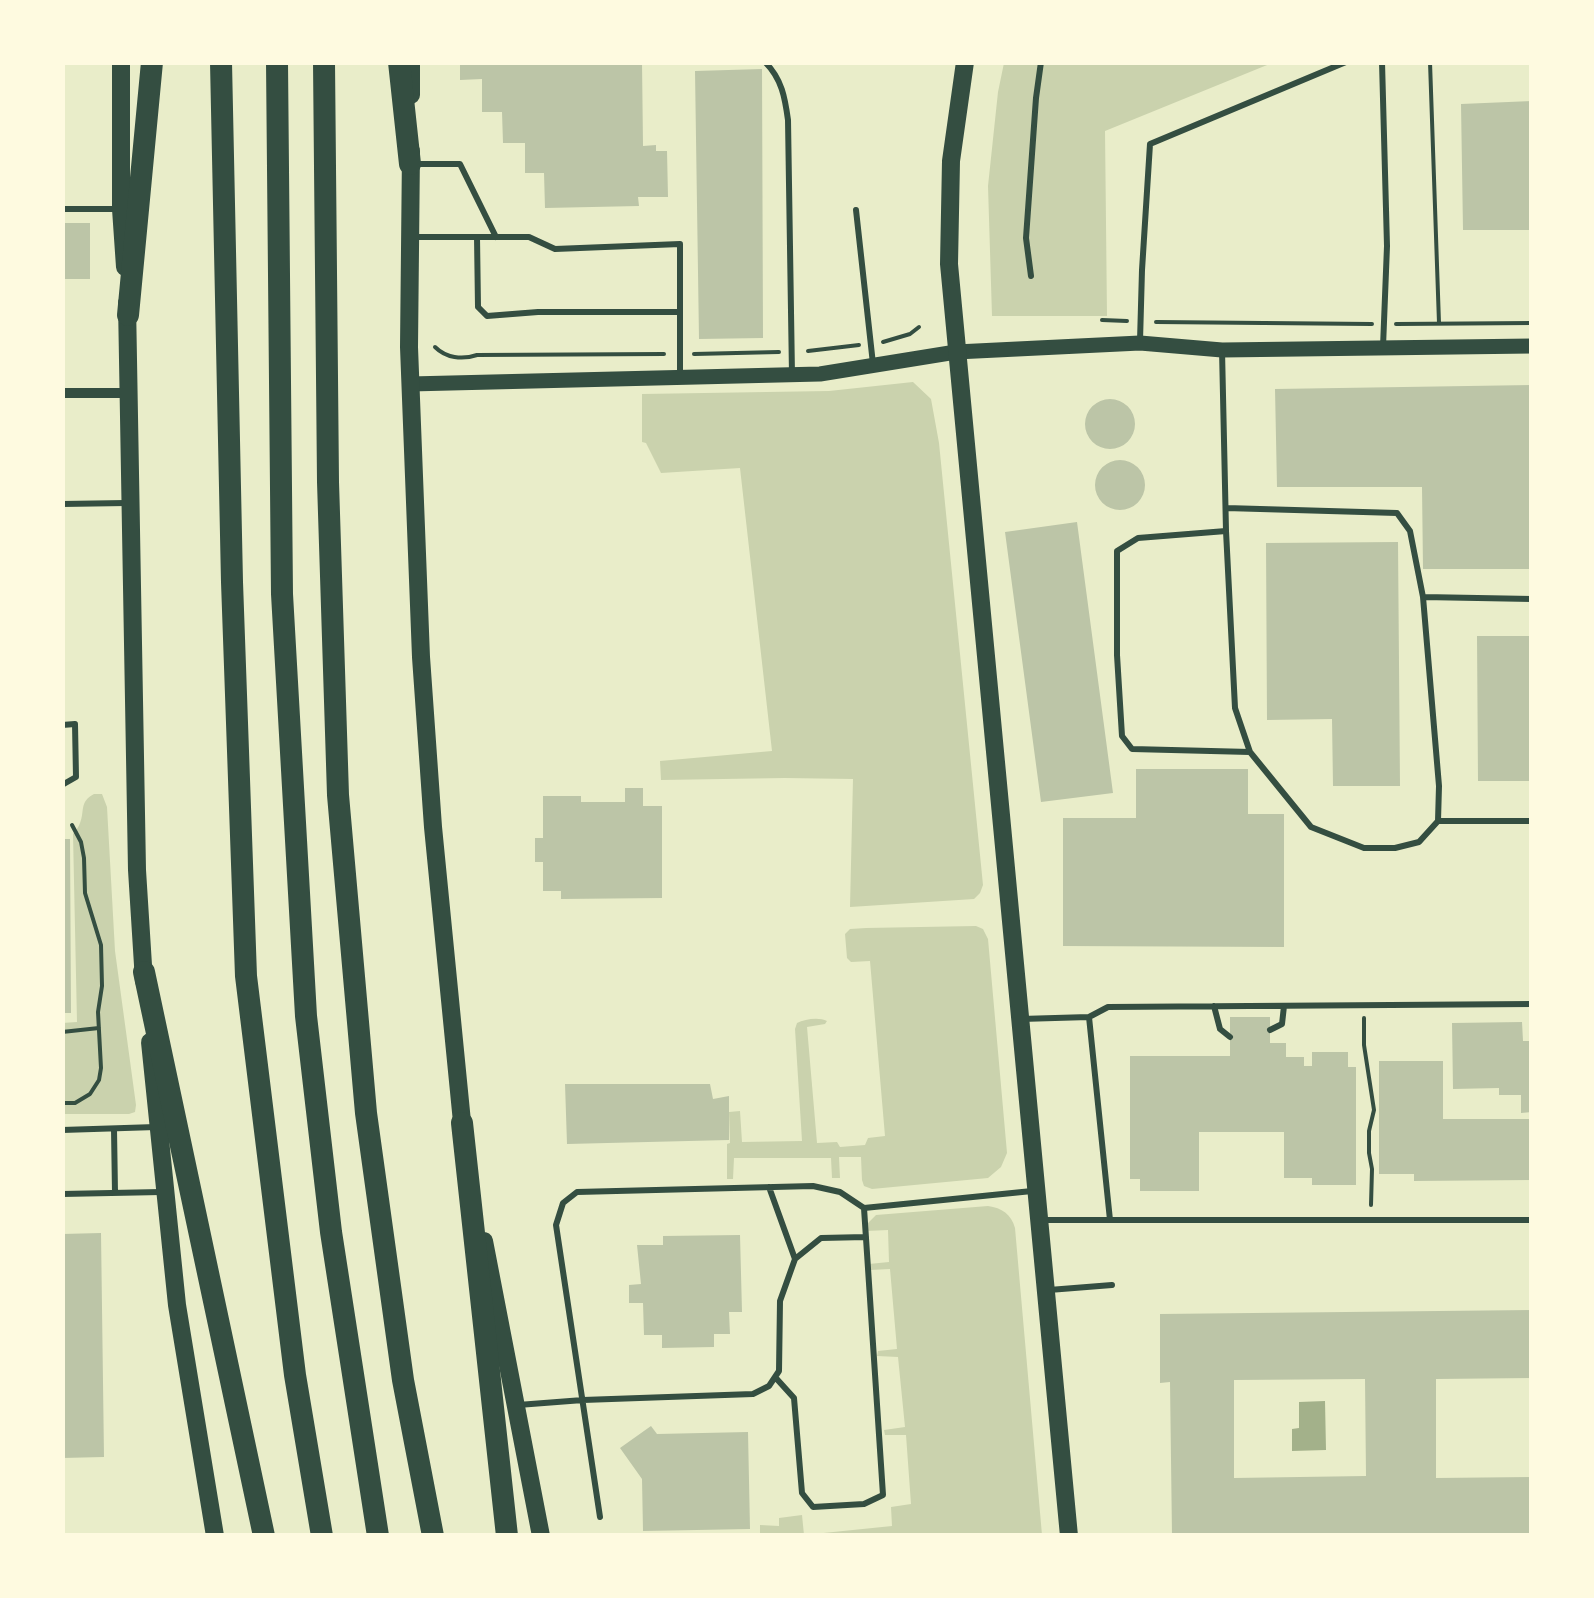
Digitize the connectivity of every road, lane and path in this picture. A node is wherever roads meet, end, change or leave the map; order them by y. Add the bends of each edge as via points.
1 (120, 62) edge
2 (152, 62) edge
3 (221, 62) edge
4 (277, 62) edge
5 (324, 62) edge
6 (398, 62) edge
7 (412, 62) edge
8 (764, 62) edge
9 (965, 62) edge
10 (1041, 62) edge
11 (1346, 62) edge
12 (1382, 62) edge
13 (1430, 62) edge
14 (410, 164) junction
15 (62, 209) edge
16 (121, 209) junction
17 (856, 210) dead end
18 (410, 237) junction
19 (477, 237) junction
20 (496, 237) junction
21 (1031, 276) dead end
22 (680, 312) junction
23 (128, 315) junction
24 (1102, 320) dead end
25 (1140, 322) junction
26 (1532, 323) edge
27 (1384, 324) junction
28 (1439, 324) junction
29 (1140, 343) junction
30 (1532, 346) edge
31 (1383, 348) junction
32 (1222, 350) junction
33 (956, 352) junction
34 (873, 366) junction
35 (792, 375) junction
36 (680, 377) junction
37 (410, 384) junction
38 (128, 393) junction
39 (62, 394) edge
40 (130, 503) junction
41 (62, 504) edge
42 (1226, 508) junction
43 (1226, 531) junction
44 (1423, 596) junction
45 (1532, 599) edge
46 (62, 725) edge
47 (1250, 752) junction
48 (62, 785) edge
49 (1438, 821) junction
50 (1532, 821) edge
51 (72, 826) dead end
52 (144, 972) junction
53 (1532, 1004) edge
54 (1364, 1005) junction
55 (1214, 1006) junction
56 (1284, 1006) junction
57 (1090, 1017) junction
58 (1020, 1019) junction
59 (99, 1028) junction
60 (1270, 1030) dead end
61 (62, 1032) edge
62 (1230, 1037) dead end
63 (62, 1104) edge
64 (462, 1123) junction
65 (158, 1127) junction
66 (114, 1128) junction
67 (62, 1130) edge
68 (769, 1188) junction
69 (1037, 1190) junction
70 (164, 1192) junction
71 (115, 1193) junction
72 (62, 1194) edge
73 (864, 1208) junction
74 (1040, 1220) junction
75 (1110, 1220) junction
76 (1371, 1220) junction
77 (1532, 1220) edge
78 (866, 1236) junction
79 (796, 1259) junction
80 (1112, 1285) dead end
81 (1046, 1290) junction
82 (774, 1378) junction
83 (583, 1400) junction
84 (516, 1405) junction
85 (600, 1517) dead end
86 (215, 1536) edge
87 (264, 1536) edge
88 (322, 1536) edge
89 (378, 1536) edge
90 (432, 1536) edge
91 (506, 1536) edge
92 (541, 1536) edge
93 (1068, 1536) edge

1 - 16 main road
2 - 23 highway
3 - 88 highway via 246,976 295,1375
4 - 89 highway via 282,594 306,1016 330,1232
5 - 90 highway via 338,796 366,1113
6 - 14 highway
7 - 14 main road
8 - 35 lane via 781,84 788,120
9 - 33 main road via 949,196
10 - 21 lane via 1026,238
11 - 25 lane via 1150,144
12 - 27 lane
13 - 28 path
14 - 18 main road
14 - 20 lane via 460,164
15 - 16 lane
16 - 23 main road
17 - 34 lane
18 - 19 lane
18 - 37 main road
19 - 20 lane
19 - 22 lane via 478,307 487,316
20 - 22 lane via 529,237 555,249 680,244
22 - 36 lane
23 - 38 main road
24 - 25 path
25 - 27 path
25 - 29 lane
26 - 28 path
27 - 28 path
27 - 31 lane
29 - 32 street
29 - 33 street
30 - 31 street
31 - 32 street
32 - 42 lane
33 - 34 street
33 - 58 main road
34 - 35 street
35 - 36 street
36 - 37 street
37 - 64 main road via 430,789
38 - 39 street
38 - 40 main road
40 - 41 lane
40 - 52 main road
42 - 43 lane
42 - 44 lane via 1397,513 1410,531
43 - 47 lane via 1235,708
43 - 47 lane via 1138,538 1117,551 1122,736 1132,750
44 - 45 lane
44 - 49 lane
46 - 48 lane via 75,724 76,777
47 - 49 lane via 1312,827 1364,848 1418,842
49 - 50 lane
51 - 59 path via 101,945
52 - 65 main road
52 - 87 highway
53 - 54 lane
54 - 56 lane
54 - 76 path via 1374,1110
55 - 56 lane
55 - 57 lane via 1108,1007
55 - 62 lane via 1220,1029
56 - 60 lane via 1282,1024
57 - 58 lane
57 - 75 lane
58 - 69 main road
59 - 61 path
59 - 63 path via 100,1080 82,1100
64 - 84 main road
64 - 91 highway
65 - 66 lane
65 - 70 main road
66 - 67 lane
66 - 71 lane
68 - 73 lane via 813,1186 840,1192
68 - 79 lane
68 - 83 lane via 577,1192 563,1203 556,1224
69 - 73 lane
69 - 74 main road
70 - 71 lane
70 - 86 main road
71 - 72 lane
73 - 78 lane
74 - 75 lane
74 - 81 main road
75 - 76 lane
76 - 77 lane
78 - 79 lane via 822,1238
78 - 82 lane via 883,1495 864,1504 813,1507 802,1493 794,1398
79 - 82 lane via 780,1301
80 - 81 lane
81 - 93 main road
82 - 83 lane via 753,1394
83 - 84 lane
83 - 85 lane
84 - 92 main road

